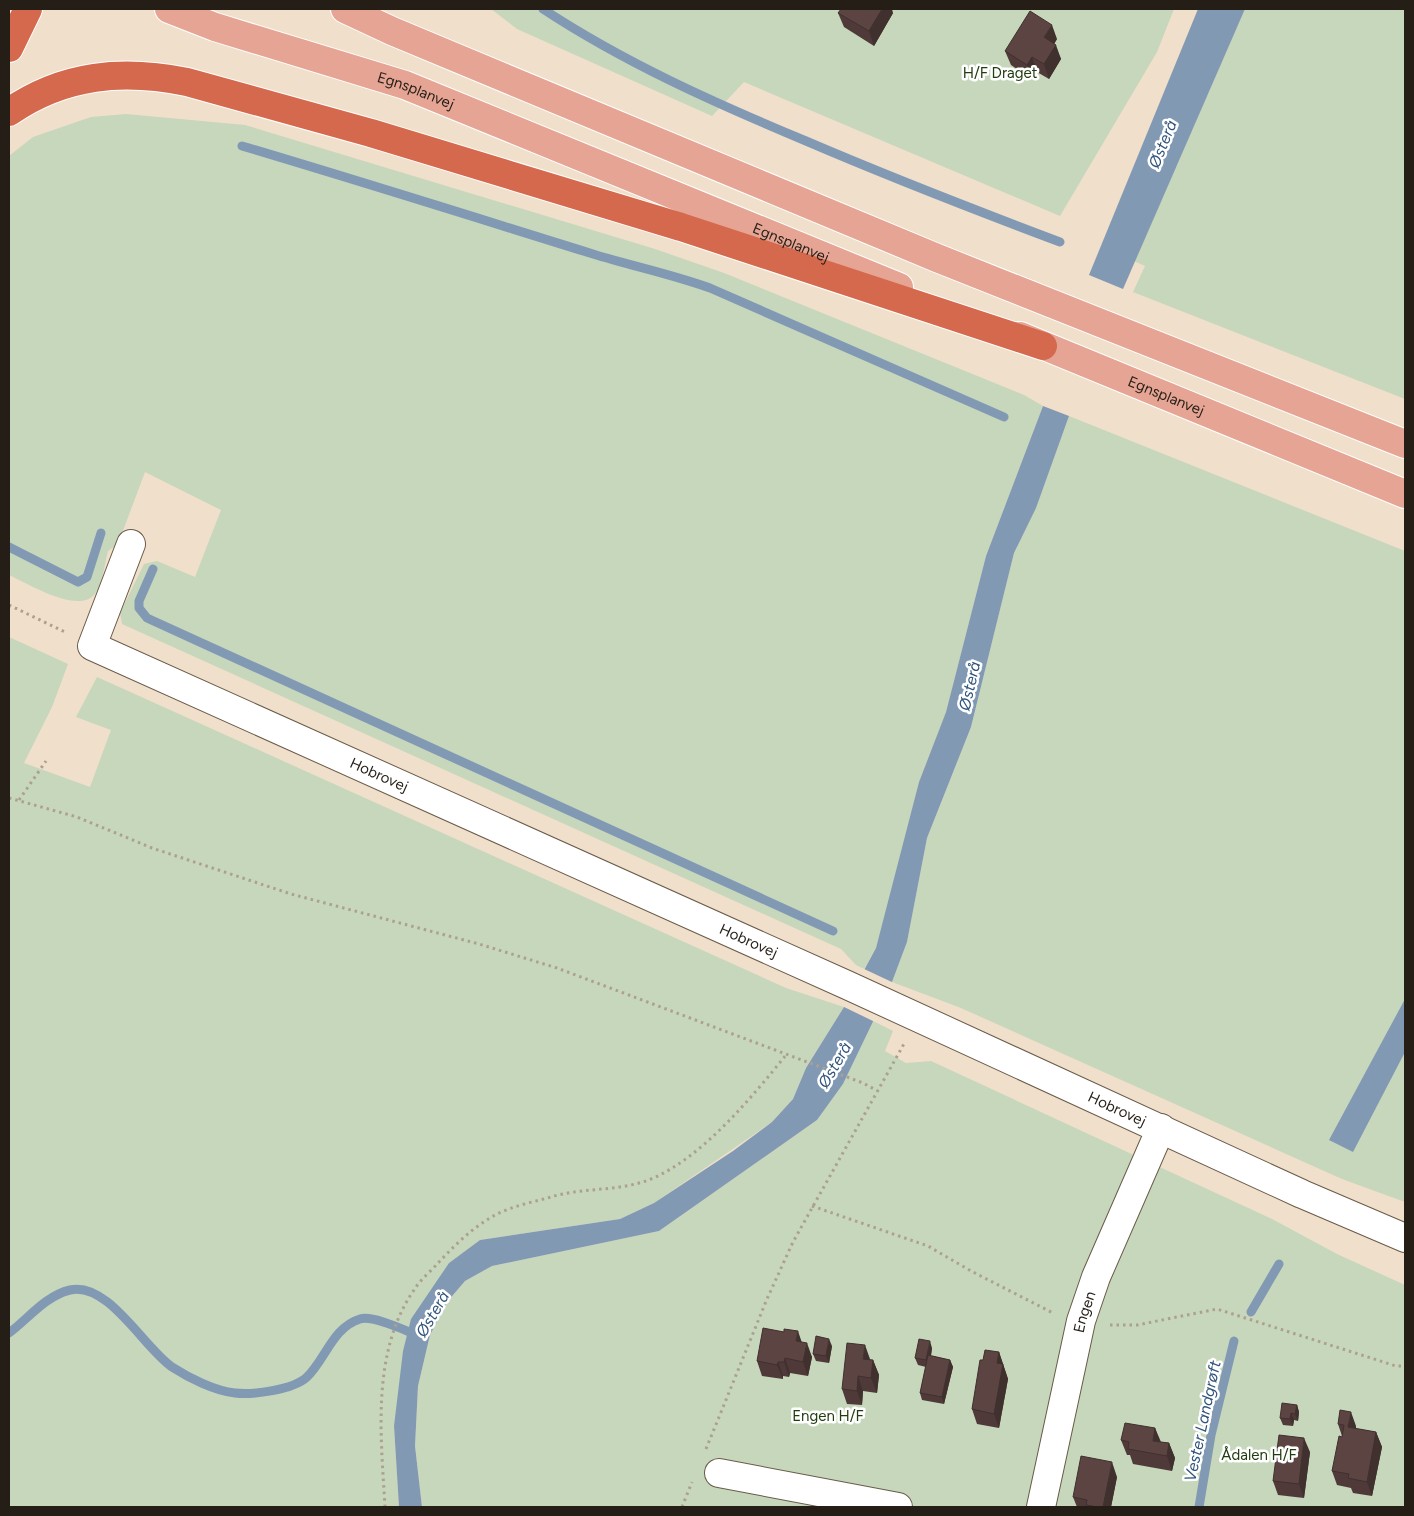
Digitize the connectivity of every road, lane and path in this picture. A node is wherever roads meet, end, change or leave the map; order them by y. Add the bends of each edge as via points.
1 (28, 9) edge
2 (170, 9) edge
3 (345, 9) edge
4 (9, 48) edge
5 (9, 112) edge
6 (1043, 346) junction
7 (1405, 444) edge
8 (1405, 494) edge
9 (131, 544) dead end
10 (9, 605) edge
11 (92, 646) junction
12 (46, 761) dead end
13 (9, 798) edge
14 (19, 800) junction
15 (919, 1018) junction
16 (786, 1055) junction
17 (876, 1090) junction
18 (1161, 1128) junction
19 (1405, 1238) edge
20 (706, 1467) junction
21 (385, 1507) edge
22 (682, 1507) edge
23 (898, 1507) edge
24 (1041, 1507) edge

1 - 4 highway
2 - 6 main road, Egnsplanvej via 215,27 405,85
3 - 7 main road via 937,258
5 - 6 highway via 41,94 98,76 147,75 187,82 371,133 645,216
6 - 8 main road, Egnsplanvej
9 - 11 street
10 - 11 path
11 - 15 street, Hobrovej
12 - 14 path
13 - 14 path
14 - 16 path via 77,817 152,848 291,894 557,968
15 - 17 path
15 - 18 street, Hobrovej
16 - 17 path
16 - 21 path via 759,1090 734,1115 671,1168 651,1179 626,1186 554,1196 497,1214 462,1237 414,1290 392,1334 386,1361 381,1421
17 - 20 path via 793,1242 767,1299
18 - 19 street, Hobrovej
18 - 24 street, Engen via 1096,1277 1081,1321
20 - 22 path
20 - 23 street

